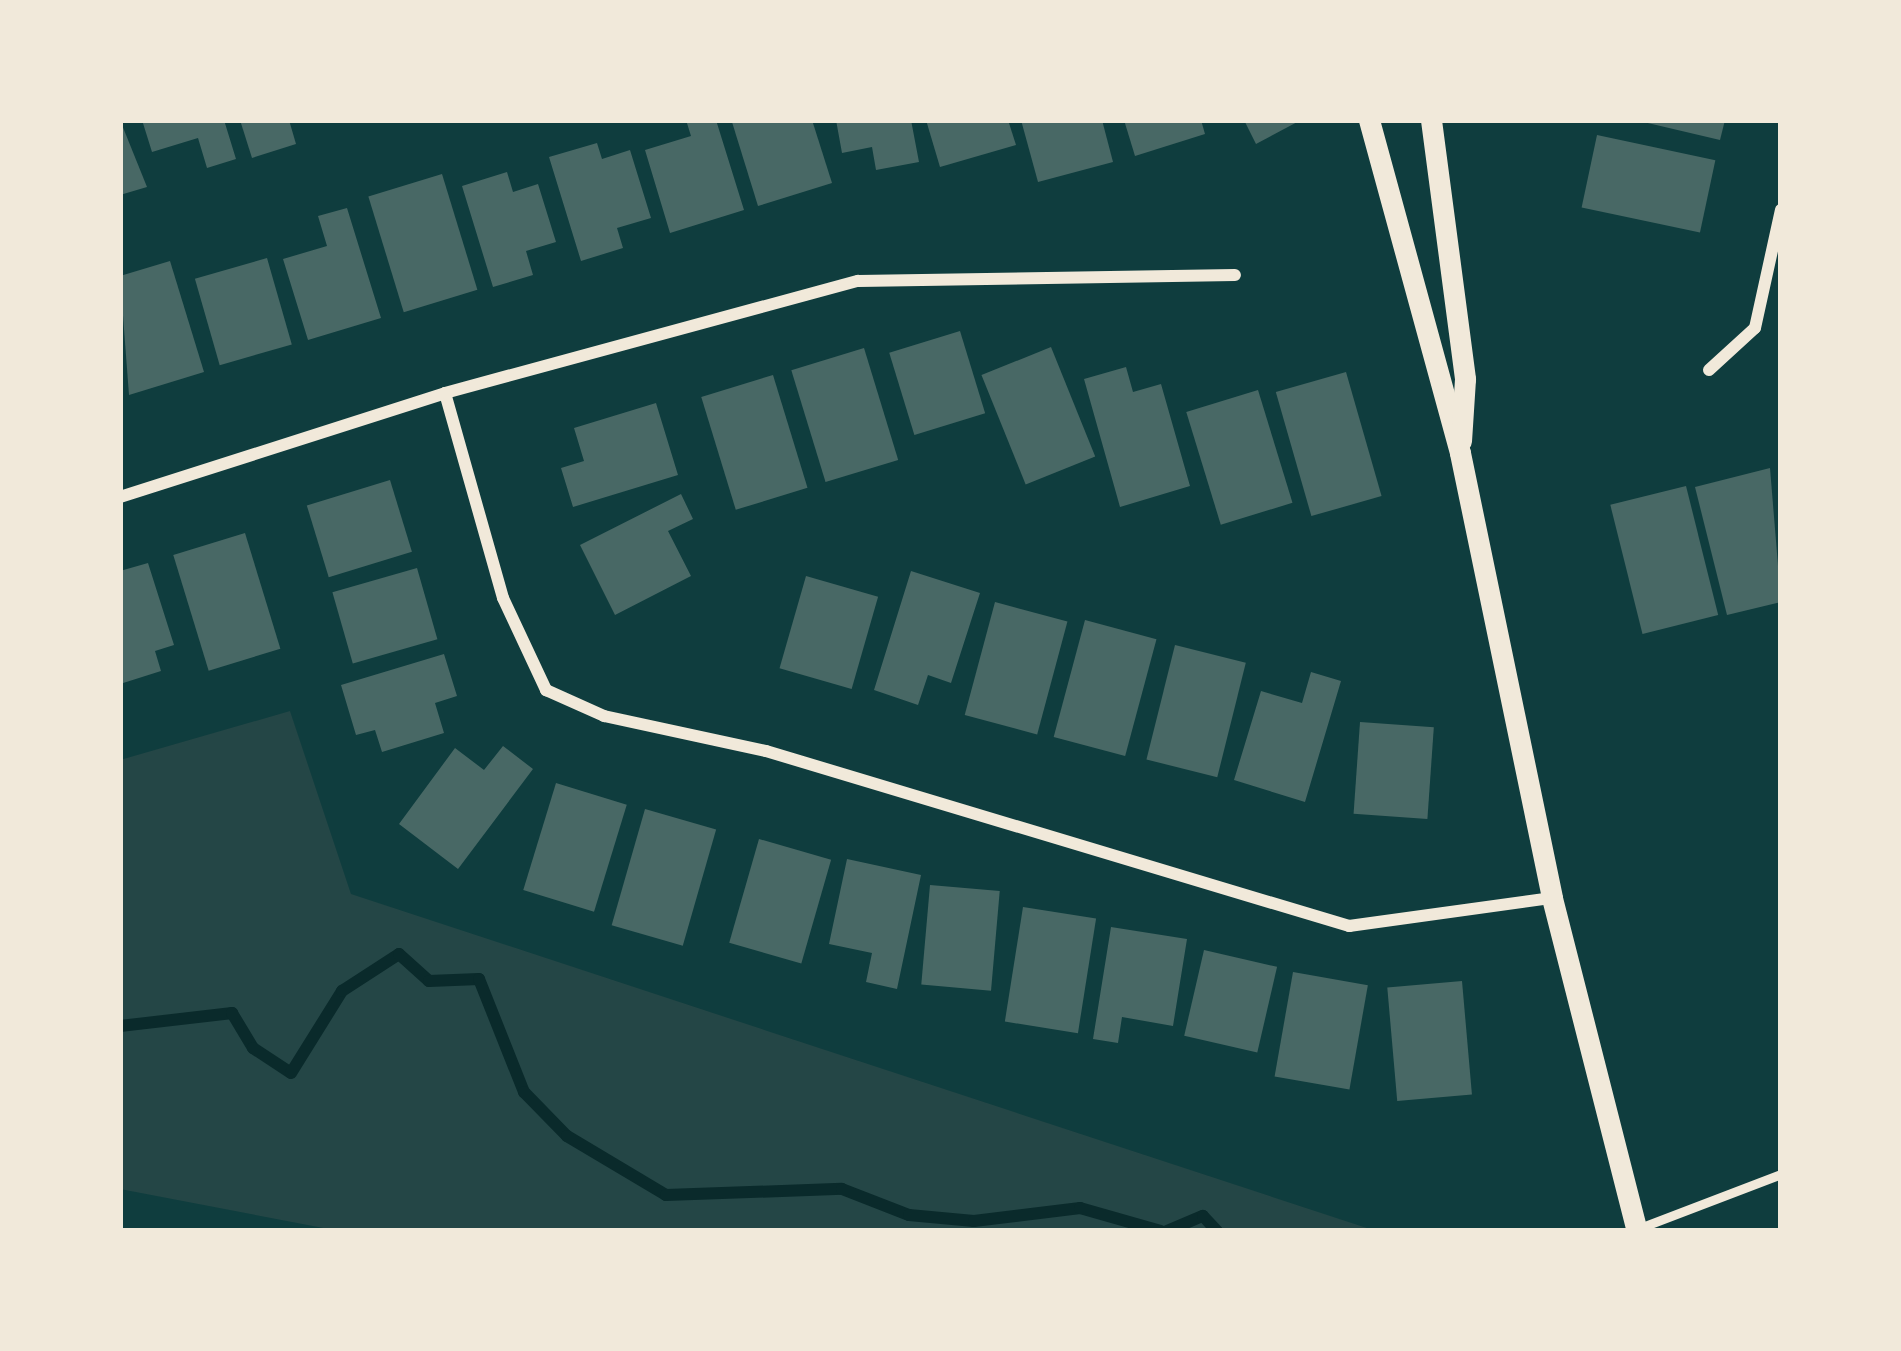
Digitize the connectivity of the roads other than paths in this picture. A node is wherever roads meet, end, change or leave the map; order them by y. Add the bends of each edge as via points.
1 (1369, 120) edge
2 (1431, 120) edge
3 (1781, 210) edge
4 (1235, 275) dead end
5 (1708, 370) dead end
6 (445, 393) junction
7 (1460, 453) junction
8 (120, 497) edge
9 (1552, 898) junction
10 (1781, 1174) edge
11 (1637, 1230) edge

1 - 7 street
2 - 7 street via 1465,379
3 - 5 street via 1755,328
4 - 6 street via 858,281
6 - 8 street
6 - 9 street via 503,598 546,690 604,716 766,751 1349,926
7 - 9 street
9 - 11 street
10 - 11 lane

